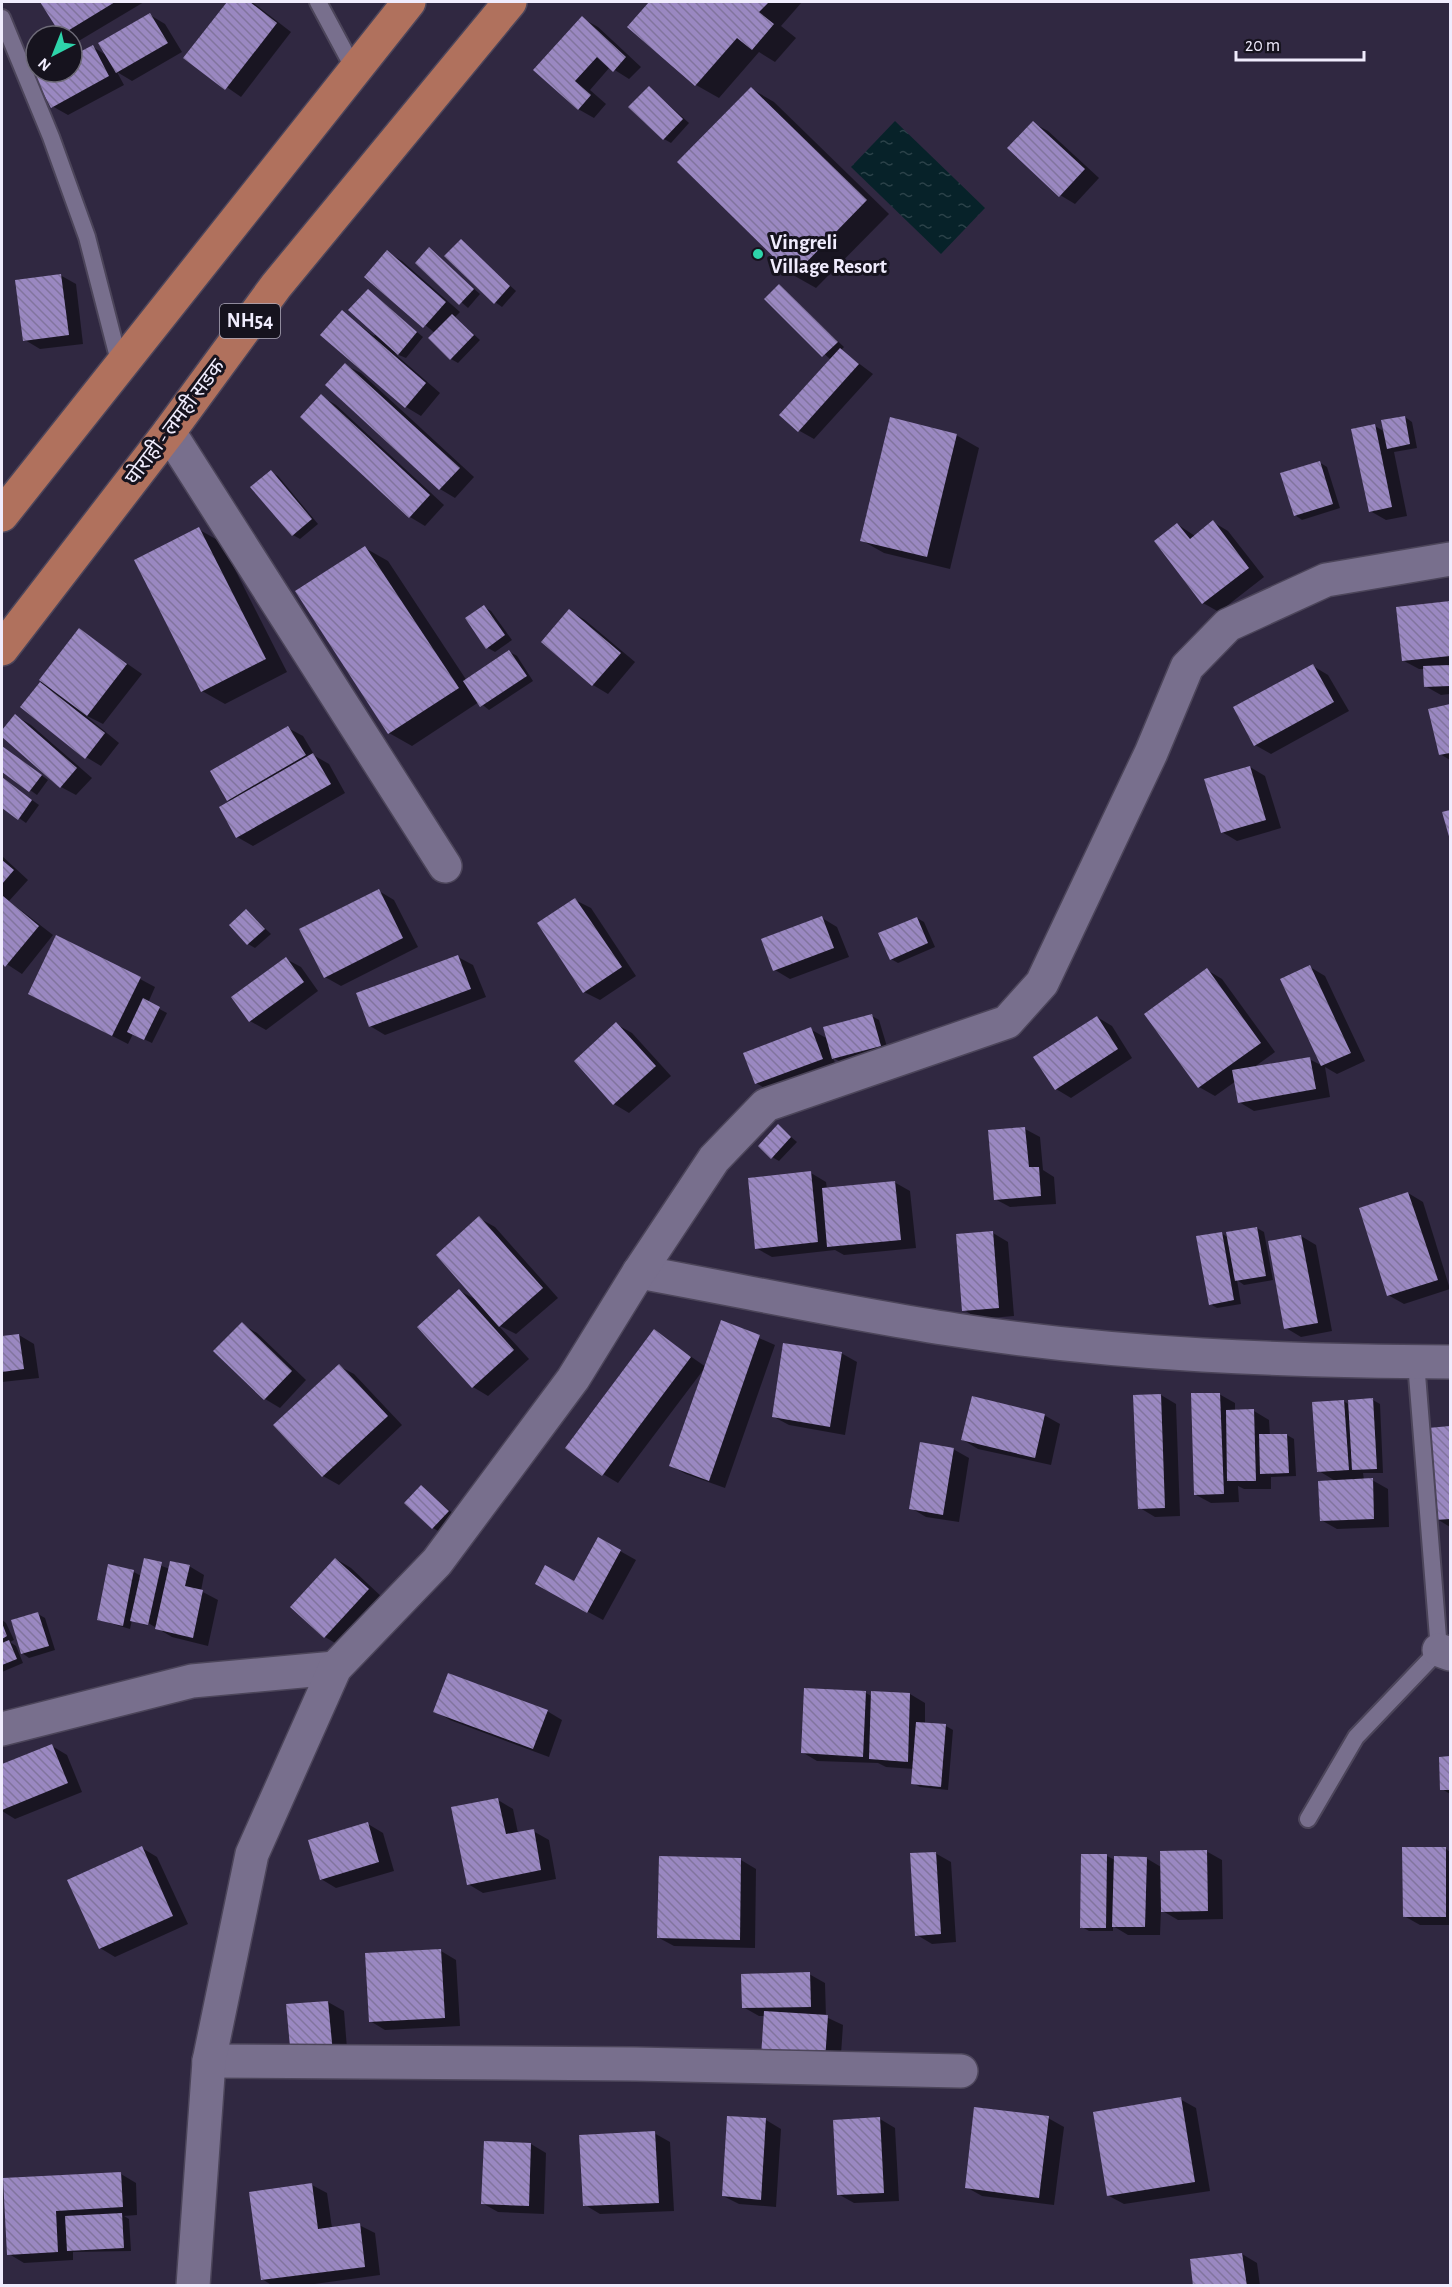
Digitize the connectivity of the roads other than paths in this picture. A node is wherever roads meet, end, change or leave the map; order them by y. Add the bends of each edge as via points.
1 (318, 2) edge
2 (409, 2) edge
3 (510, 2) edge
4 (2, 18) edge
5 (354, 69) junction
6 (120, 365) junction
7 (169, 432) junction
8 (2, 515) edge
9 (1450, 560) edge
10 (2, 649) edge
11 (445, 866) dead end
12 (639, 1272) junction
13 (1416, 1362) junction
14 (1450, 1362) edge
15 (1445, 1652) edge
16 (335, 1668) junction
17 (2, 1729) edge
18 (1308, 1819) dead end
19 (209, 2061) junction
20 (960, 2071) dead end
21 (193, 2286) edge

1 - 5 lane
2 - 5 main road
3 - 7 main road, घोराही - लमही सडक / NH54 via 276,286
4 - 6 lane via 87,237
5 - 6 main road
6 - 8 main road
7 - 10 main road, घोराही - लमही सडक / NH54
7 - 11 street
9 - 12 street via 1326,580 1227,625 1187,667 1151,753 1042,983 1007,1022 766,1105 714,1159
12 - 13 street via 956,1330 1120,1350 1340,1362
12 - 16 street via 573,1379 437,1562
13 - 14 street
13 - 15 lane
15 - 18 lane via 1356,1737
16 - 17 street via 192,1681
16 - 19 street via 252,1854
19 - 20 street
19 - 21 street

